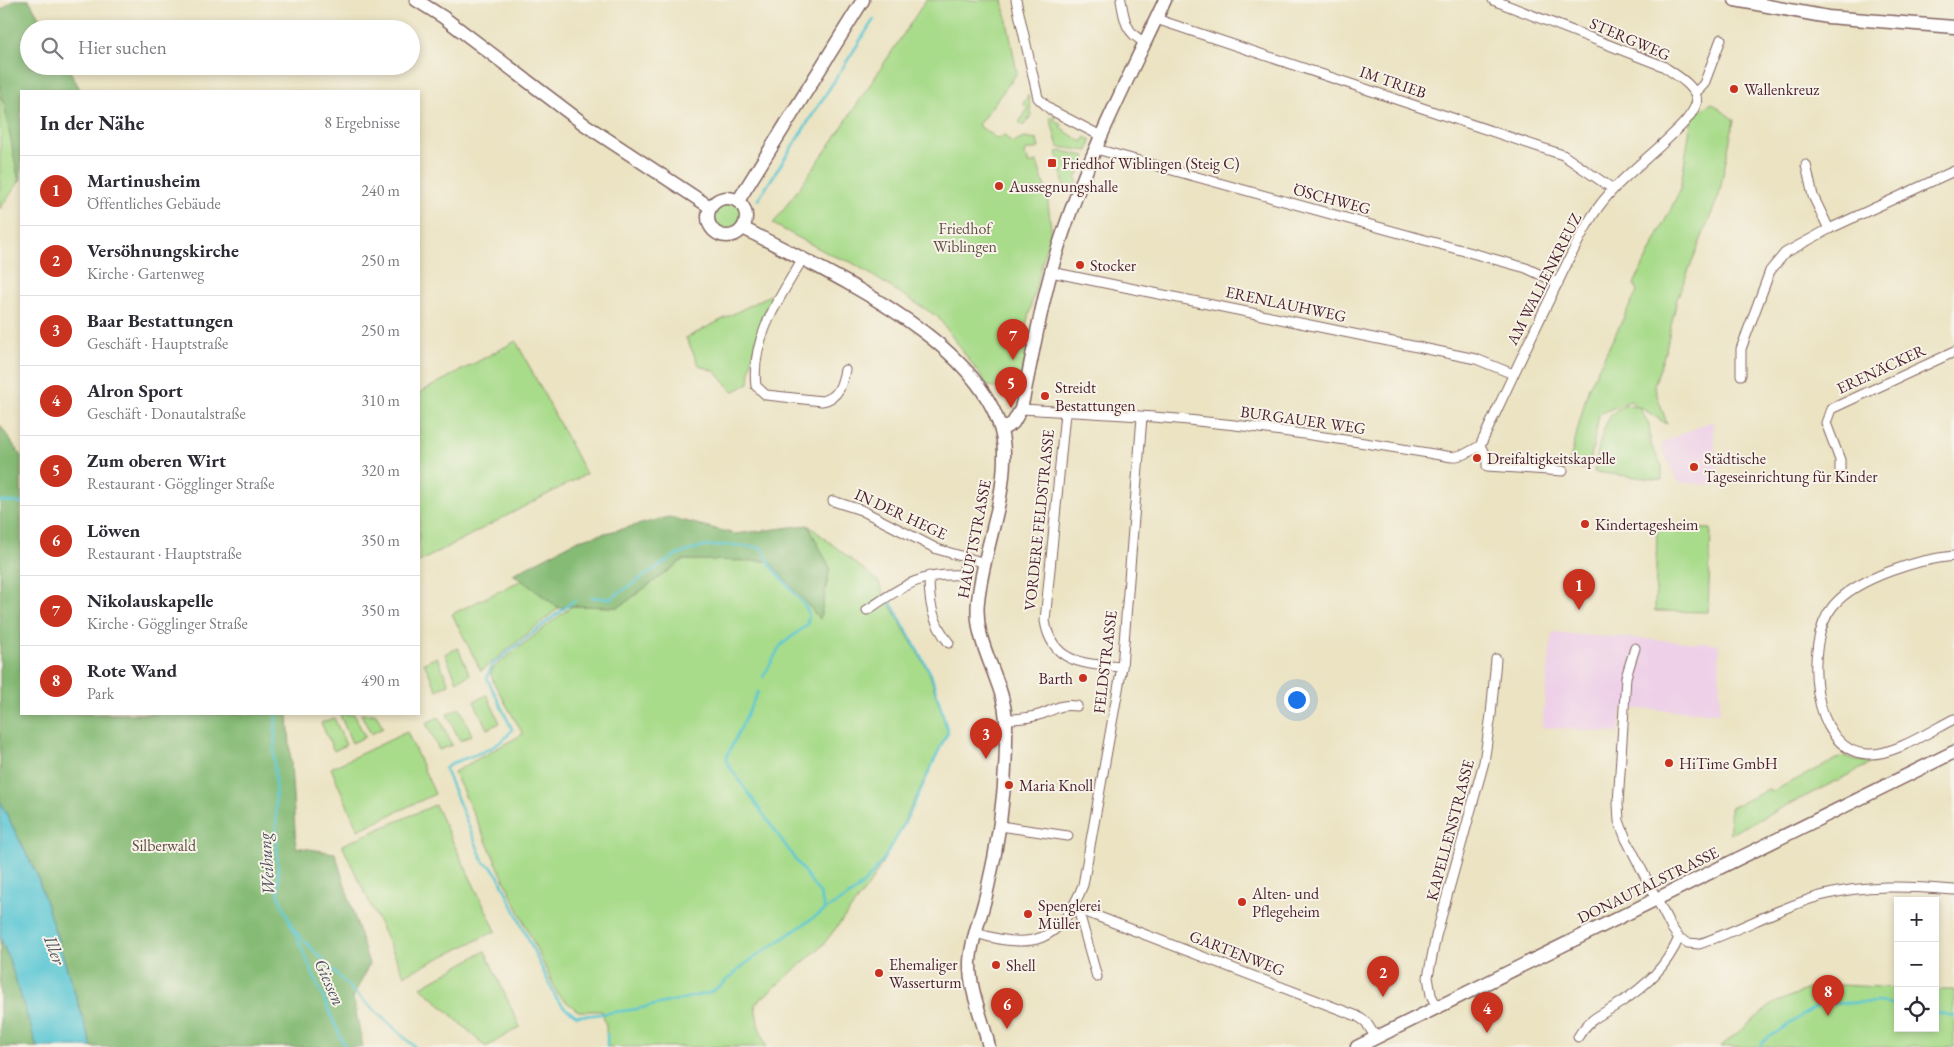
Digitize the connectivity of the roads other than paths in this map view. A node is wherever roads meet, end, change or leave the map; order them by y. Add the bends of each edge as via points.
1 (416, 0) edge
2 (863, 0) edge
3 (1016, 0) edge
4 (1120, 0) edge
5 (1165, 0) edge
6 (1493, 0) edge
7 (1735, 0) edge
8 (1156, 19) junction
9 (1954, 27) edge
10 (1721, 39) dead end
11 (1145, 42) junction
12 (1696, 95) junction
13 (1101, 136) junction
14 (1096, 149) junction
15 (1806, 165) dead end
16 (1954, 171) edge
17 (1613, 189) junction
18 (738, 202) junction
19 (710, 207) junction
20 (743, 228) junction
21 (1829, 229) junction
22 (802, 260) junction
23 (1051, 272) junction
24 (1558, 283) junction
25 (1954, 352) edge
26 (845, 370) dead end
27 (1513, 374) junction
28 (1741, 375) dead end
29 (1021, 410) junction
30 (1065, 412) junction
31 (1142, 417) junction
32 (999, 425) junction
33 (1480, 446) junction
34 (1563, 471) dead end
35 (1840, 476) dead end
36 (833, 501) dead end
37 (1954, 556) edge
38 (968, 558) junction
39 (985, 563) junction
40 (928, 576) junction
41 (867, 610) dead end
42 (949, 643) dead end
43 (1634, 648) dead end
44 (1496, 659) dead end
45 (1122, 667) junction
46 (1077, 706) dead end
47 (1006, 719) junction
48 (1954, 719) edge
49 (1954, 752) edge
50 (1000, 826) junction
51 (1068, 836) dead end
52 (1954, 890) edge
53 (1657, 900) junction
54 (1076, 908) junction
55 (976, 933) junction
56 (1679, 938) junction
57 (1097, 977) dead end
58 (1437, 1007) junction
59 (1578, 1037) dead end
60 (1376, 1038) junction
61 (989, 1047) edge
62 (1357, 1047) edge

1 - 19 main road via 584,124
2 - 18 main road
3 - 13 street via 1035,92 1040,101
4 - 11 street via 1129,30 1134,37
5 - 8 main road
6 - 12 street, STERGWEG via 1663,66
7 - 9 main road via 1828,17
8 - 11 main road
8 - 17 street, IM TRIEB via 1563,155
10 - 12 street via 1704,84
11 - 13 main road
12 - 17 street, AM WALLENKREUZ via 1696,104 1678,129
13 - 14 main road
14 - 23 main road
14 - 24 street, ÖSCHWEG via 1526,268
15 - 21 street via 1810,186
16 - 21 street
17 - 24 street, AM WALLENKREUZ via 1589,221
18 - 19 main road via 720,199
18 - 20 main road via 745,211
19 - 20 main road via 709,225 717,234 728,236
20 - 22 main road, HAUPTSTRASSE
21 - 28 street via 1792,248 1770,271 1741,349
22 - 26 street via 765,329 757,357 756,386 766,395 830,400 839,392
22 - 32 main road, HAUPTSTRASSE via 892,308 919,327 946,350 986,396
23 - 27 street, ERENLAUHWEG via 1476,359
23 - 29 main road
24 - 27 street, AM WALLENKREUZ
25 - 35 street, ERENÄCKER via 1831,408 1826,424 1840,460
27 - 33 street, AM WALLENKREUZ
29 - 30 street, BURGAUER WEG
29 - 32 main road via 1013,423
30 - 31 street, BURGAUER WEG
30 - 45 street, VORDERE FELDSTRASSE via 1045,621 1047,635 1061,654 1071,659
31 - 33 street, BURGAUER WEG via 1337,439 1452,457
31 - 45 street, FELDSTRASSE
32 - 39 main road, HAUPTSTRASSE via 1004,453 1002,483
33 - 34 street via 1487,458 1487,466
36 - 38 street, IN DER HEGE via 861,510 937,549
37 - 48 street via 1905,567 1850,592 1834,605 1821,630 1815,662 1824,715 1837,737 1854,752 1869,754 1890,750
38 - 39 street, IN DER HEGE
38 - 40 street via 962,575
39 - 47 main road, HAUPTSTRASSE via 977,603 978,629 1002,697
40 - 41 street via 906,585
40 - 42 street via 929,602 940,632
43 - 53 street via 1626,677 1618,812 1624,835
44 - 58 street, KAPELLENSTRASSE via 1484,762 1436,936 1428,977
45 - 54 street, FELDSTRASSE
46 - 47 street via 1062,704 1044,714
47 - 50 main road, HAUPTSTRASSE
49 - 53 main road, DONAUTALSTRASSE
50 - 51 street
50 - 55 main road, HAUPTSTRASSE
52 - 56 street via 1902,886 1846,891 1797,904 1699,944
53 - 56 street
53 - 58 main road, DONAUTALSTRASSE
54 - 55 street, FELDSTRASSE via 1051,932 1030,941 1012,942
54 - 57 street
54 - 60 street, GARTENWEG via 1357,1016 1366,1022
55 - 61 main road, HAUPTSTRASSE via 971,951 971,978
56 - 59 street via 1671,956 1657,974 1619,1004 1591,1019
58 - 60 main road, DONAUTALSTRASSE
60 - 62 main road, DONAUTALSTRASSE

